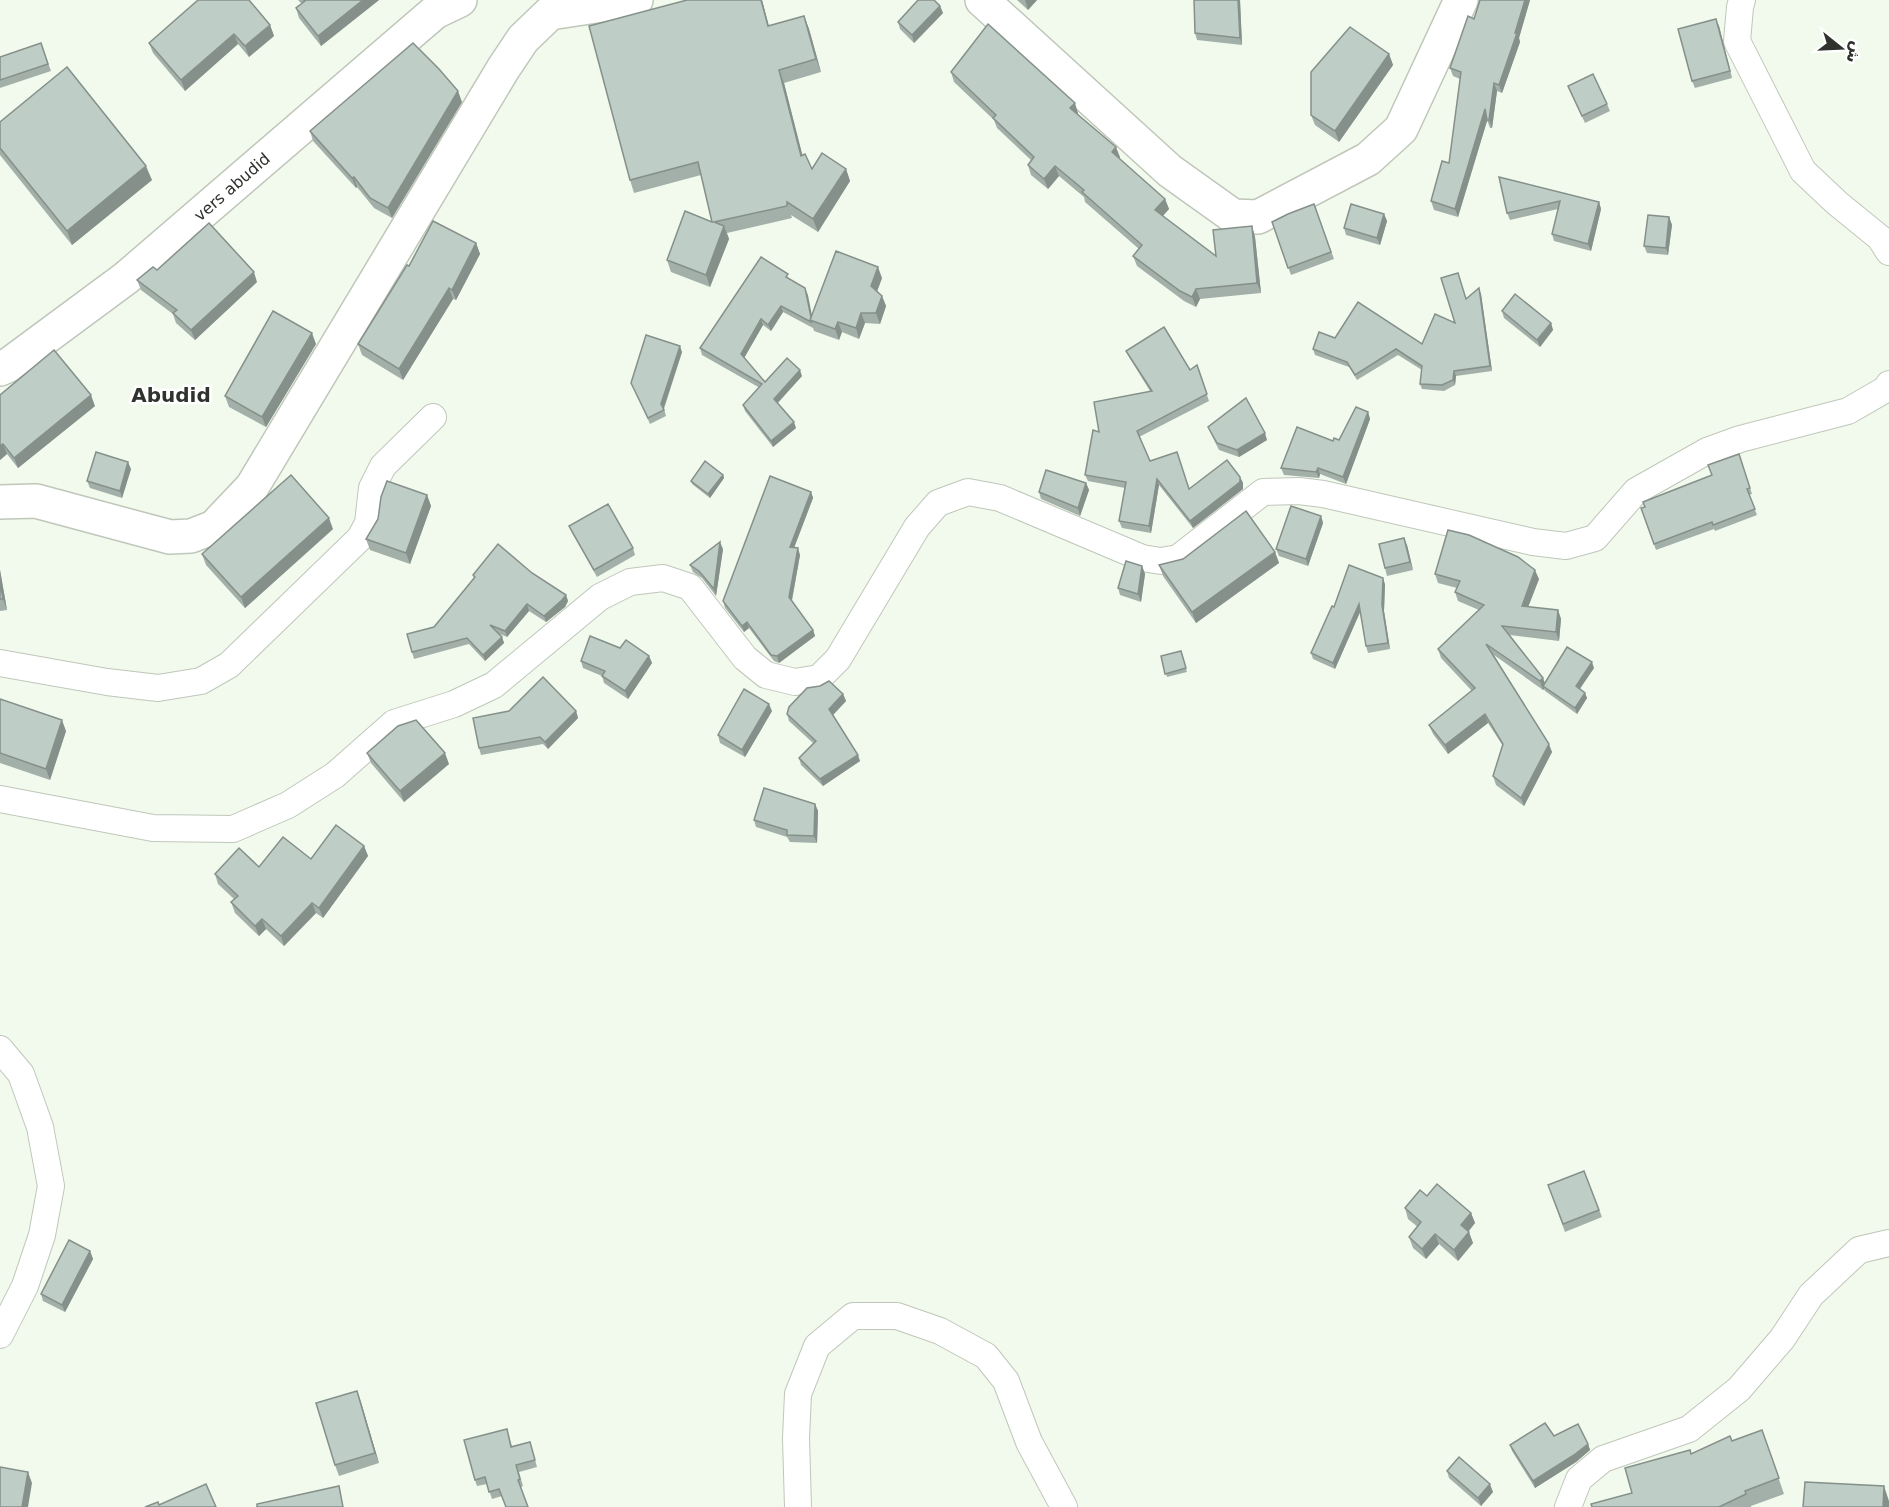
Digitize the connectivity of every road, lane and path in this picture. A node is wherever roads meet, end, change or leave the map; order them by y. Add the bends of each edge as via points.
1 (460, 0) edge
2 (982, 0) edge
3 (1461, 0) edge
4 (1742, 0) edge
5 (621, 1) edge
6 (1889, 252) edge
7 (0, 369) edge
8 (1889, 384) edge
9 (433, 417) dead end
10 (0, 502) edge
11 (0, 663) edge
12 (0, 799) edge
13 (0, 1049) edge
14 (1889, 1243) edge
15 (0, 1335) edge
16 (798, 1507) edge
17 (1064, 1507) edge
18 (1568, 1507) edge

1 - 7 street, vers abudid via 435,12 126,278
2 - 3 street via 1170,171 1233,216 1258,217 1368,159 1401,129
4 - 6 street via 1737,41 1803,171 1880,238
5 - 10 street via 550,13 523,39 252,487 214,527 191,536 170,537 36,501
8 - 12 street via 1848,411 1707,451 1636,491 1595,538 1566,546 1323,494 1263,492 1178,558 1161,561 1142,558 1000,498 968,492 938,503 917,527 838,659 819,678 795,681 766,675 745,658 690,587 663,578 630,582 600,597 494,686 454,704 394,723 335,775 288,805 233,830 153,828
9 - 11 street via 383,466 372,488 368,523 360,538 228,665 201,681 158,688
13 - 15 street via 21,1074 40,1127 51,1186 42,1235 25,1287
14 - 18 street via 1859,1250 1811,1296 1782,1339 1739,1389 1689,1429 1604,1459 1580,1479
16 - 17 street via 798,1394 817,1346 853,1316 897,1316 940,1331 986,1356 1006,1381 1029,1442

